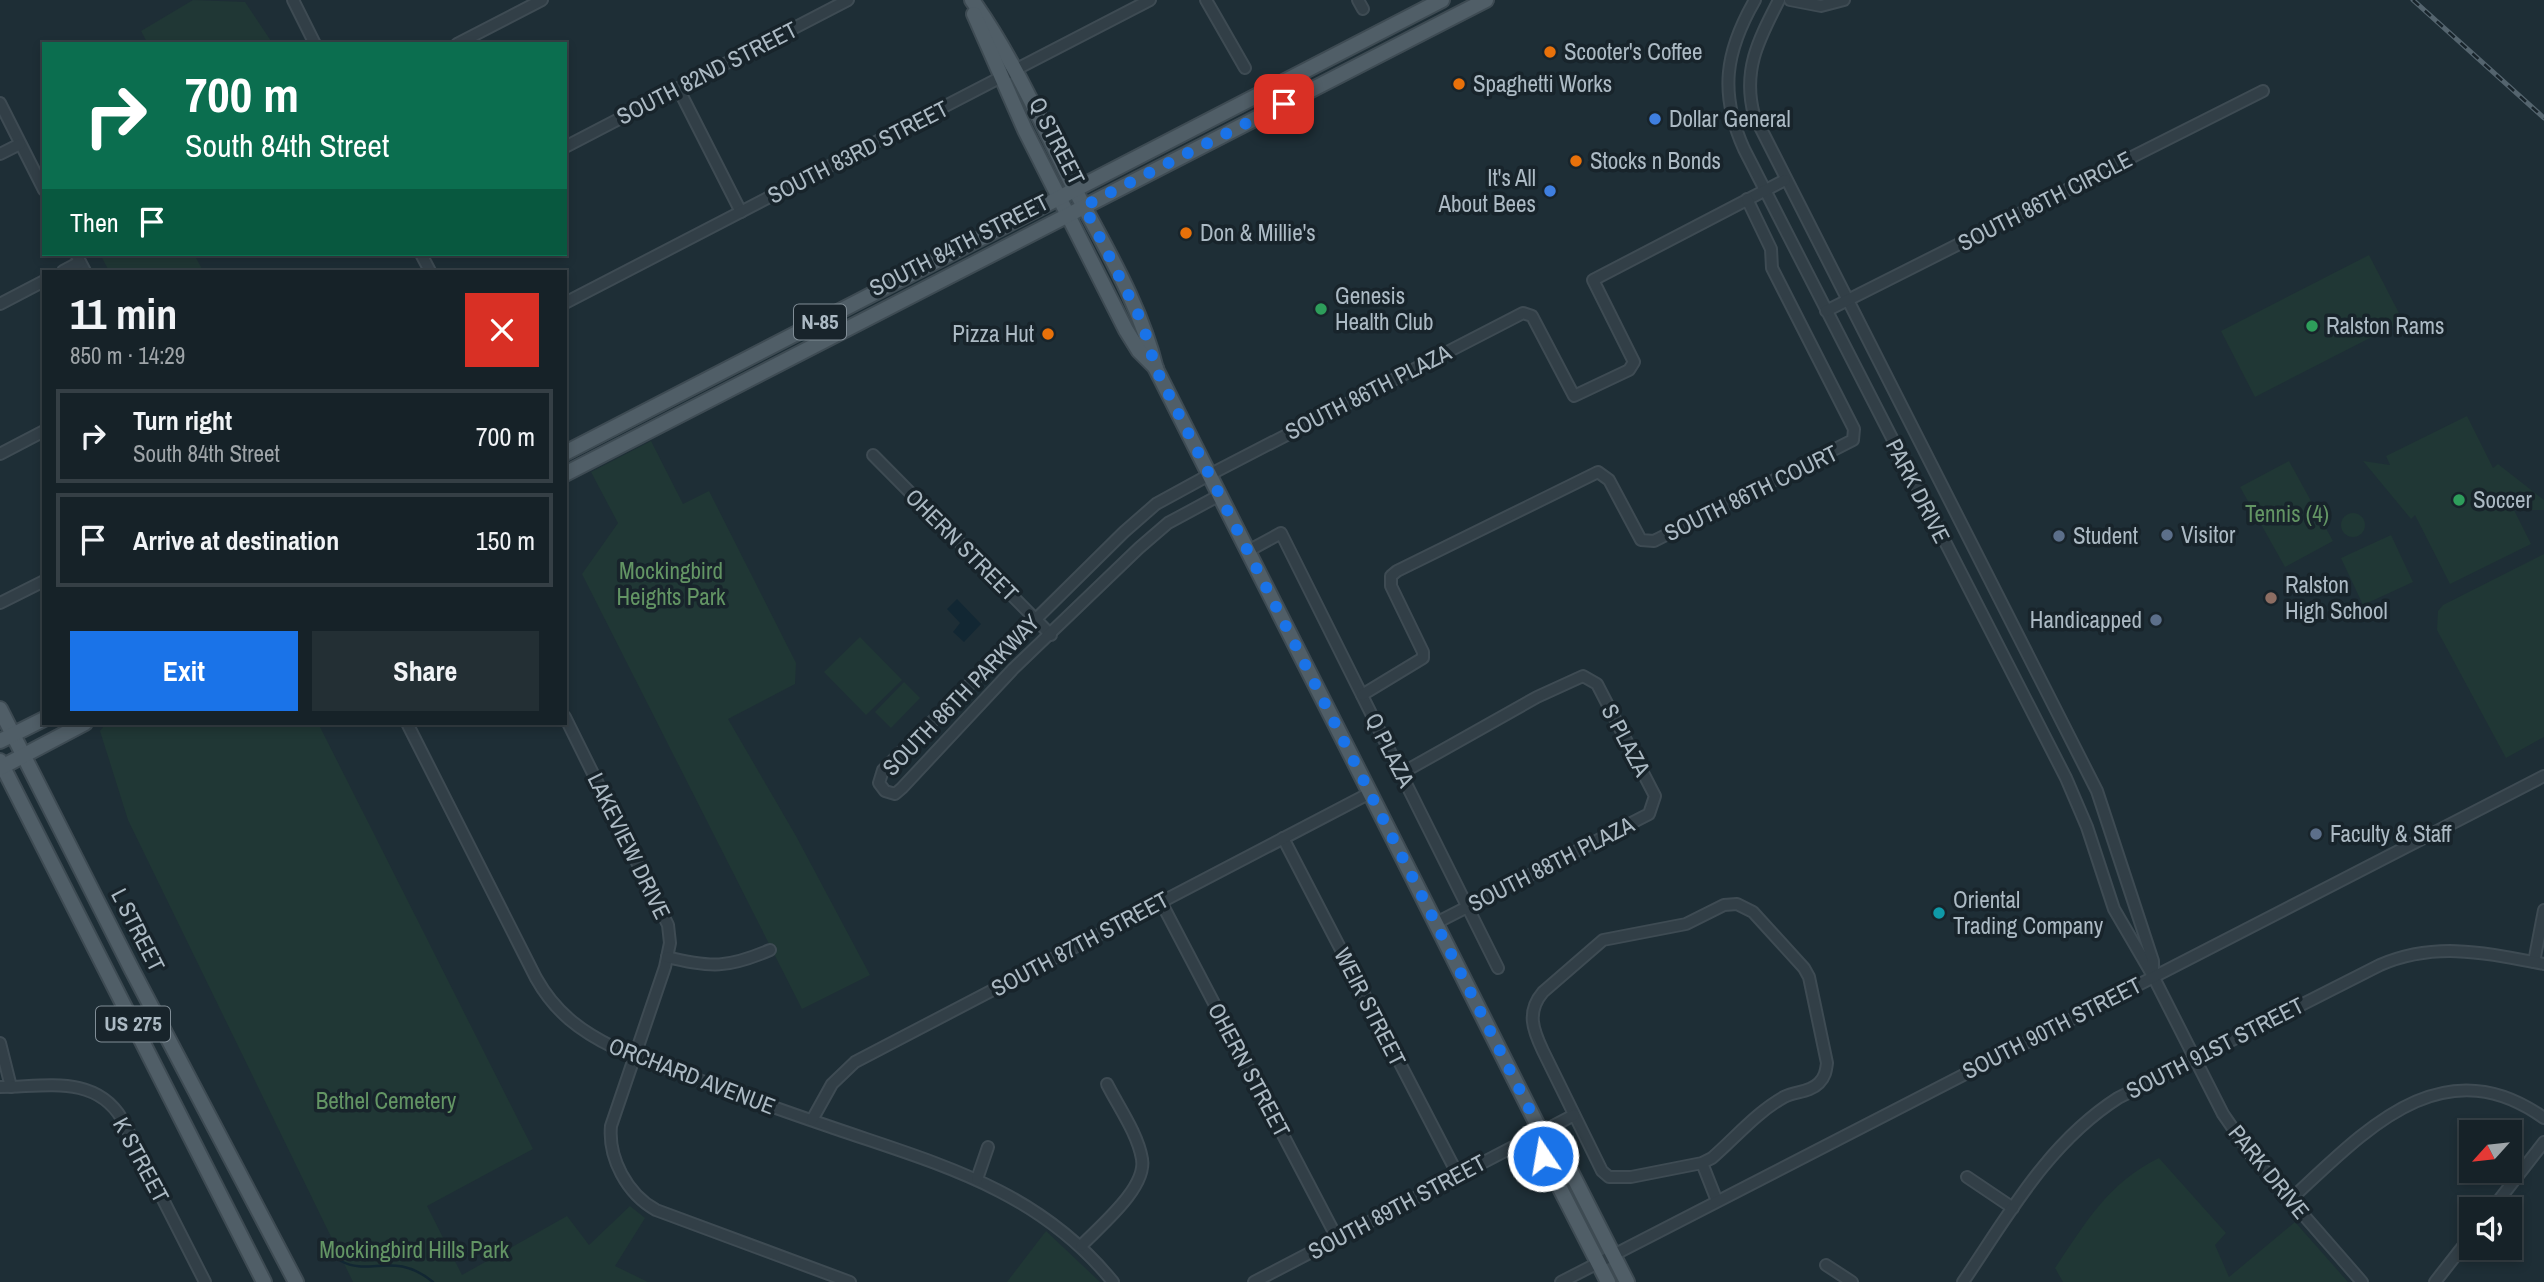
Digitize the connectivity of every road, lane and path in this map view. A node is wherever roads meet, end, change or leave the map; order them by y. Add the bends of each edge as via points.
1 (293, 0) edge
2 (542, 0) edge
3 (848, 0) edge
4 (970, 0) edge
5 (1150, 0) edge
6 (1206, 0) edge
7 (1442, 0) edge
8 (1486, 0) edge
9 (1755, 0) edge
10 (1779, 0) edge
11 (1790, 0) edge
12 (1844, 0) edge
13 (314, 42) edge
14 (461, 42) edge
15 (1245, 68) dead end
16 (1014, 71) junction
17 (1001, 79) junction
18 (678, 88) junction
19 (2263, 91) dead end
20 (0, 103) edge
21 (20, 144) junction
22 (567, 145) edge
23 (0, 154) edge
24 (1785, 180) junction
25 (42, 186) edge
26 (1075, 189) junction
27 (1764, 190) junction
28 (1059, 197) junction
29 (1747, 199) junction
30 (1084, 206) junction
31 (741, 212) junction
32 (1068, 214) junction
33 (80, 262) edge
34 (64, 270) edge
35 (42, 282) edge
36 (1847, 300) junction
37 (567, 302) edge
38 (0, 304) edge
39 (1826, 311) junction
40 (1156, 369) junction
41 (42, 432) edge
42 (567, 452) edge
43 (0, 454) edge
44 (873, 455) dead end
45 (567, 473) edge
46 (1209, 475) junction
47 (1220, 495) junction
48 (1171, 497) junction
49 (1181, 516) junction
50 (1110, 546) junction
51 (1248, 551) junction
52 (1125, 561) junction
53 (42, 582) edge
54 (0, 603) edge
55 (1036, 618) junction
56 (1051, 635) junction
57 (997, 657) junction
58 (1013, 669) junction
59 (1362, 695) junction
60 (0, 709) edge
61 (42, 720) edge
62 (567, 720) edge
63 (81, 725) edge
64 (408, 725) edge
65 (919, 734) junction
66 (7, 738) edge
67 (935, 750) junction
68 (24, 755) junction
69 (1, 765) edge
70 (1402, 773) junction
71 (2544, 776) edge
72 (1370, 793) junction
73 (1655, 796) joint
74 (1283, 838) junction
75 (1161, 902) junction
76 (1468, 907) junction
77 (2544, 911) edge
78 (1436, 923) junction
79 (770, 950) dead end
80 (667, 957) junction
81 (2539, 963) edge
82 (1498, 968) dead end
83 (2153, 976) junction
84 (0, 1043) edge
85 (634, 1055) junction
86 (2195, 1058) junction
87 (1107, 1084) dead end
88 (5, 1087) edge
89 (1574, 1115) junction
90 (2544, 1118) edge
91 (812, 1120) junction
92 (1541, 1132) junction
93 (2544, 1142) edge
94 (988, 1147) dead end
95 (1702, 1163) junction
96 (1458, 1175) junction
97 (1967, 1177) dead end
98 (977, 1179) junction
99 (2501, 1197) edge
100 (1717, 1200) junction
101 (2290, 1200) junction
102 (2013, 1208) junction
103 (1337, 1238) junction
104 (1081, 1246) junction
105 (2459, 1251) edge
106 (1613, 1254) junction
107 (1598, 1262) junction
108 (1826, 1265) dead end
109 (205, 1282) edge
110 (264, 1282) edge
111 (296, 1282) edge
112 (850, 1282) edge
113 (1113, 1282) edge
114 (1254, 1282) edge
115 (1561, 1282) edge
116 (1608, 1282) edge
117 (1627, 1282) edge
118 (1852, 1282) edge
119 (1963, 1282) edge
120 (2362, 1282) edge
121 (2435, 1282) edge

1 - 13 street
2 - 14 street
3 - 18 street, SOUTH 82ND STREET
4 - 16 main road, Q STREET
4 - 17 main road, Q STREET
5 - 16 street, SOUTH 83RD STREET
6 - 15 street
7 - 26 main road, SOUTH 84TH STREET / N-85
8 - 30 main road, SOUTH 84TH STREET / N-85
9 - 27 street, PARK DRIVE via 1734,41 1728,89 1736,130
10 - 24 street, PARK DRIVE via 1752,56 1749,80 1754,115
11 - 12 street via 1821,6
16 - 17 street, SOUTH 83RD STREET
16 - 26 main road, Q STREET
17 - 28 main road, Q STREET
17 - 31 street, SOUTH 83RD STREET
18 - 22 street, SOUTH 82ND STREET
18 - 31 street
19 - 36 street, SOUTH 86TH CIRCLE
20 - 21 street
21 - 23 street
21 - 25 street
24 - 27 street
24 - 36 street, PARK DRIVE
26 - 28 main road, SOUTH 84TH STREET / N-85
26 - 30 main road, Q STREET
27 - 29 street
27 - 39 street, PARK DRIVE
28 - 32 main road, Q STREET
28 - 42 main road, SOUTH 84TH STREET / N-85
29 - 46 street, SOUTH 86TH PLAZA via 1593,280 1634,365 1574,396 1529,313
29 - 59 street, SOUTH 86TH COURT via 1771,249 1772,268 1854,429 1850,443 1654,541 1643,542 1601,472 1397,571 1391,576 1391,586 1423,658
30 - 32 main road, SOUTH 84TH STREET / N-85
30 - 40 main road, Q STREET via 1142,322
31 - 37 street, SOUTH 83RD STREET
32 - 40 main road, Q STREET via 1126,330
32 - 45 main road, SOUTH 84TH STREET / N-85
33 - 34 street
35 - 38 street
36 - 39 street, SOUTH 86TH CIRCLE
36 - 83 street, PARK DRIVE via 2097,791 2154,961
39 - 83 street, PARK DRIVE via 2066,778 2114,909
40 - 46 main road, Q STREET
41 - 43 street
44 - 55 street, OHERN STREET
46 - 47 main road, Q STREET
46 - 48 street, SOUTH 86TH PARKWAY
47 - 49 street, SOUTH 86TH PARKWAY
47 - 51 main road, Q STREET
48 - 49 street
48 - 50 street, SOUTH 86TH PARKWAY
49 - 52 street, SOUTH 86TH PARKWAY
50 - 52 street
50 - 55 street, SOUTH 86TH PARKWAY
51 - 59 street, Q PLAZA via 1280,533
51 - 72 main road, Q STREET
52 - 56 street, SOUTH 86TH PARKWAY
53 - 54 street
55 - 56 street, OHERN STREET
55 - 57 street, SOUTH 86TH PARKWAY
56 - 58 street, SOUTH 86TH PARKWAY
57 - 58 street
57 - 65 street, SOUTH 86TH PARKWAY
58 - 67 street, SOUTH 86TH PARKWAY
59 - 70 street, Q PLAZA
60 - 66 main road, L STREET / US 275
61 - 66 main road
62 - 80 street, LAKEVIEW DRIVE via 664,913 670,943
63 - 68 main road
64 - 85 street, ORCHARD AVENUE via 545,993 581,1030
65 - 67 street
65 - 67 street, SOUTH 86TH PARKWAY via 883,770 879,783 884,791 895,794
66 - 68 main road, L STREET / US 275
68 - 69 main road
68 - 111 main road, L STREET / US 275
69 - 110 main road, L STREET / US 275
70 - 73 street, S PLAZA via 1577,677 1589,678 1597,684
70 - 76 street, Q PLAZA
71 - 83 street, SOUTH 90TH STREET
72 - 74 street, SOUTH 87TH STREET
72 - 78 main road, Q STREET
73 - 76 street, SOUTH 88TH PLAZA via 1649,814
74 - 75 street, SOUTH 87TH STREET
74 - 96 street, WEIR STREET
75 - 91 street, SOUTH 87TH STREET via 855,1062 832,1084
75 - 103 street, OHERN STREET
76 - 78 street, SOUTH 88TH PLAZA
76 - 82 street, Q PLAZA
77 - 81 street
78 - 92 main road, Q STREET
79 - 80 street via 720,966
80 - 85 street, LAKEVIEW DRIVE
81 - 86 street, SOUTH 91ST STREET via 2458,949 2407,955
83 - 86 street, PARK DRIVE
83 - 100 street, SOUTH 90TH STREET
84 - 88 street
85 - 91 street, ORCHARD AVENUE
85 - 112 street, LAKEVIEW DRIVE via 610,1140 622,1175 635,1193 666,1214
86 - 101 street, PARK DRIVE via 2236,1136
86 - 102 street, SOUTH 91ST STREET via 2092,1114 2057,1147
87 - 104 street via 1140,1149 1142,1173 1136,1187
88 - 109 street, K STREET via 71,1085 106,1100 122,1119
89 - 92 street, SOUTH 89TH STREET
89 - 95 street via 1609,1177
89 - 95 street via 1534,1032 1531,1015 1536,1001 1603,940 1686,924 1714,909 1737,904 1754,912 1804,968 1827,1063 1818,1084 1766,1109
90 - 101 street via 2525,1106 2480,1092 2445,1092 2418,1099 2385,1116
91 - 98 street, ORCHARD AVENUE
92 - 96 street, SOUTH 89TH STREET
92 - 106 main road, Q STREET via 1567,1164
92 - 107 main road, Q STREET via 1543,1156
93 - 99 street
94 - 98 street
95 - 100 street
96 - 103 street, SOUTH 89TH STREET
97 - 102 street
98 - 104 street, ORCHARD AVENUE via 1031,1207
100 - 106 street, SOUTH 90TH STREET
101 - 120 street, PARK DRIVE
102 - 119 street, SOUTH 91ST STREET
103 - 114 street, SOUTH 89TH STREET
104 - 113 street, ORCHARD AVENUE
105 - 121 street
106 - 107 street, SOUTH 90TH STREET
106 - 117 main road, Q STREET
107 - 115 street, SOUTH 90TH STREET
107 - 116 main road, Q STREET
108 - 118 street

